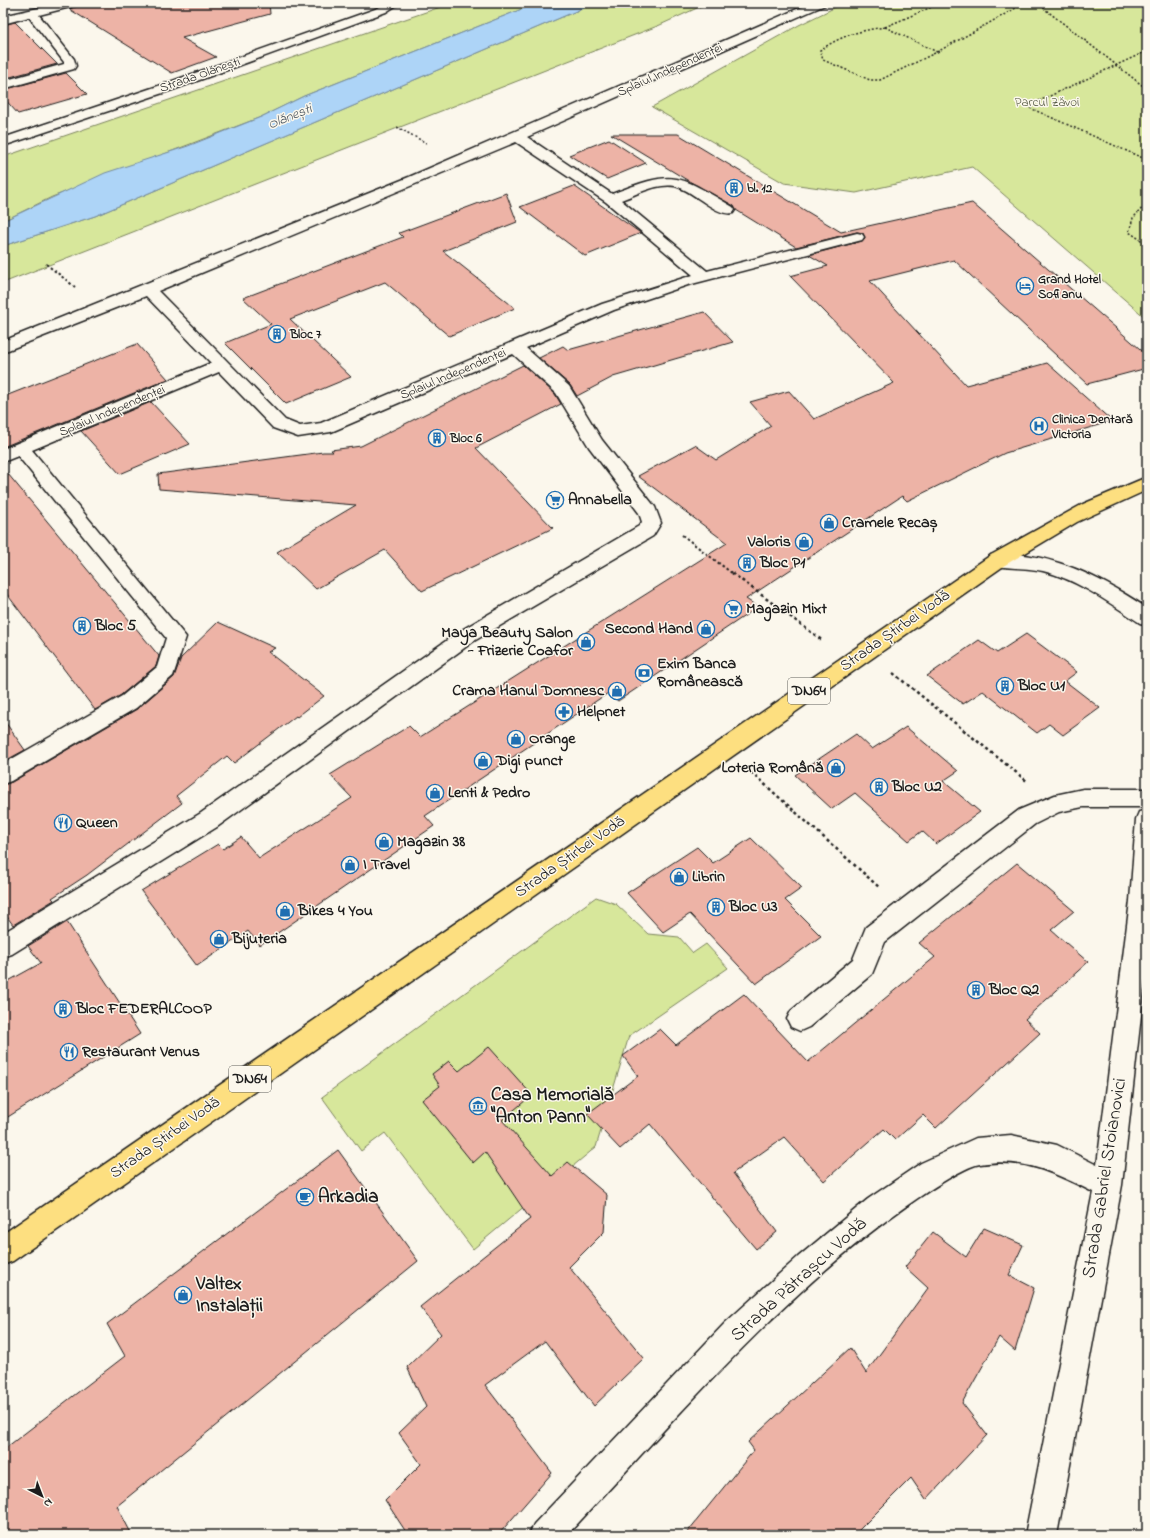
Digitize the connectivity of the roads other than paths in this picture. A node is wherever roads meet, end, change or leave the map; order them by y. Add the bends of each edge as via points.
1 (74, 3) edge
2 (394, 3) edge
3 (821, 3) edge
4 (32, 13) junction
5 (3, 20) edge
6 (3, 85) edge
7 (518, 137) junction
8 (3, 142) edge
9 (611, 199) junction
10 (728, 210) dead end
11 (857, 237) dead end
12 (705, 277) junction
13 (149, 290) junction
14 (3, 347) edge
15 (515, 347) junction
16 (220, 365) junction
17 (21, 448) junction
18 (3, 456) edge
19 (1147, 482) edge
20 (998, 560) junction
21 (1147, 618) edge
22 (3, 774) edge
23 (1147, 798) edge
24 (1147, 819) edge
25 (3, 946) edge
26 (800, 1019) dead end
27 (1108, 1185) junction
28 (6, 1248) edge
29 (545, 1535) edge
30 (1041, 1535) edge

1 - 4 street
2 - 8 street, Strada Olănești via 382,10 245,60
3 - 7 street, Splaiul Independenței
4 - 5 street
4 - 6 street via 70,62 70,66
7 - 9 street
7 - 13 street, Splaiul Independenței
9 - 10 street via 652,184 677,182
9 - 12 street
11 - 12 street, Splaiul Independenței
12 - 15 street, Splaiul Independenței via 662,288 608,307
13 - 14 street, Splaiul Independenței
13 - 16 street, Splaiul Independenței
15 - 16 street, Splaiul Independenței via 325,428 298,432 279,424
15 - 25 street via 563,390 594,443 648,511 652,523 646,531 467,636 209,820
16 - 17 street, Splaiul Independenței
17 - 18 street, Splaiul Independenței
17 - 22 street via 176,637 166,672 130,702
19 - 20 main road, Strada Știrbei Vodă / DN64 via 1083,510
20 - 21 street via 1025,561 1070,574 1110,593
20 - 28 main road, Strada Știrbei Vodă / DN64
23 - 26 street via 1084,798 1054,804 1027,817 875,935 863,966
24 - 27 street, Strada Gabriel Stoianovici via 1142,901
27 - 29 street, Strada Pătrașcu Vodă via 1057,1159 1011,1148 976,1151 931,1173 878,1209 808,1267 736,1334
27 - 30 street, Strada Gabriel Stoianovici

